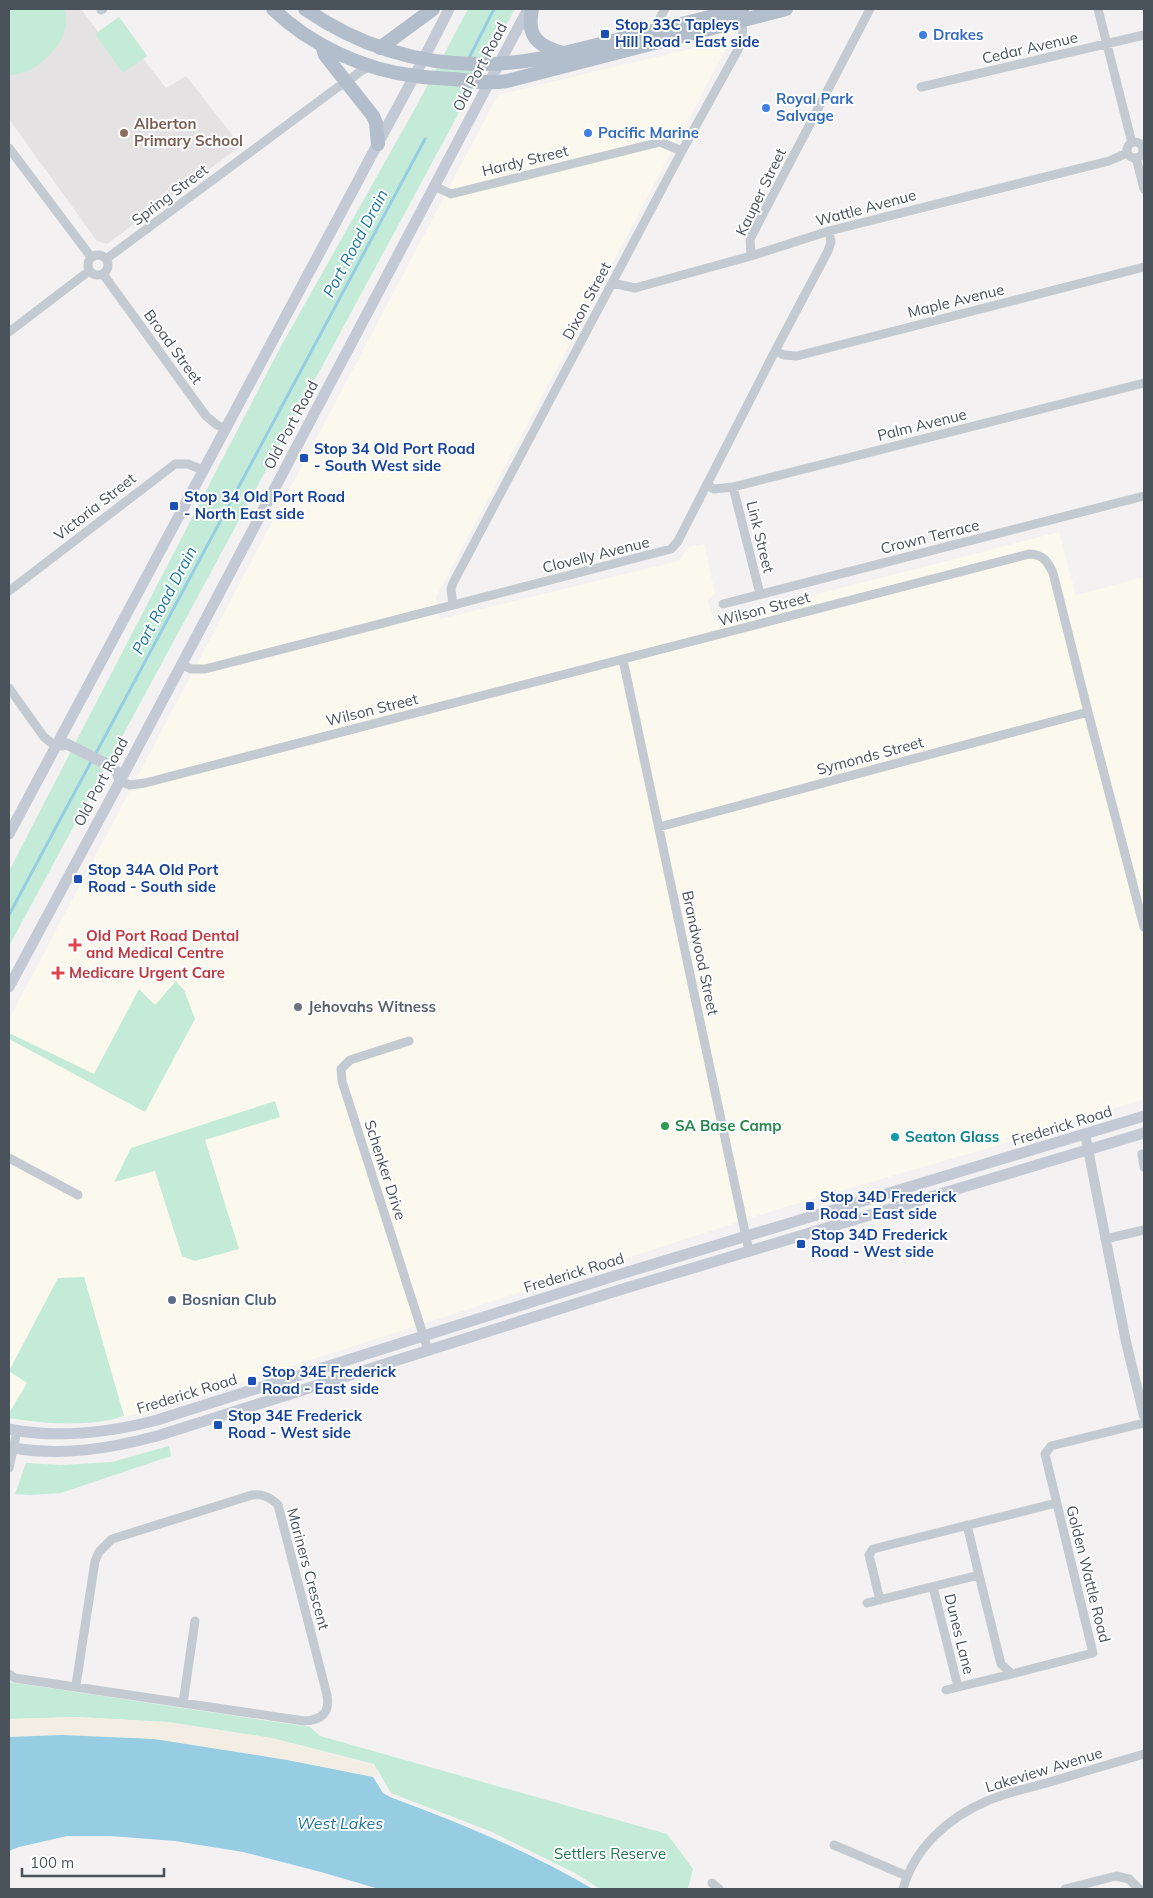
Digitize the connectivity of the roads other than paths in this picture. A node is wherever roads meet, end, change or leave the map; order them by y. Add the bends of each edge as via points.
1 (273, 9) edge
2 (305, 9) edge
3 (433, 9) edge
4 (449, 9) edge
5 (530, 9) edge
6 (665, 9) edge
7 (786, 9) edge
8 (870, 9) edge
9 (1098, 9) edge
10 (741, 13) edge
11 (663, 34) junction
12 (1144, 35) edge
13 (1107, 44) junction
14 (322, 45) junction
15 (380, 48) junction
16 (564, 53) junction
17 (424, 60) junction
18 (498, 64) junction
19 (372, 66) junction
20 (416, 76) junction
21 (347, 83) junction
22 (488, 83) junction
23 (921, 87) dead end
24 (1132, 143) junction
25 (378, 144) junction
26 (9, 148) edge
27 (1143, 149) edge
28 (682, 151) junction
29 (1127, 153) junction
30 (1136, 158) junction
31 (434, 186) junction
32 (1144, 189) edge
33 (830, 231) junction
34 (751, 256) junction
35 (91, 257) junction
36 (106, 259) junction
37 (1144, 267) edge
38 (89, 271) junction
39 (103, 274) junction
40 (612, 283) junction
41 (9, 332) edge
42 (775, 351) junction
43 (1144, 383) edge
44 (226, 429) junction
45 (203, 470) junction
46 (707, 485) junction
47 (733, 487) junction
48 (1144, 496) edge
49 (9, 591) edge
50 (760, 594) junction
51 (723, 604) dead end
52 (453, 605) junction
53 (623, 660) junction
54 (181, 664) junction
55 (9, 688) edge
56 (1088, 712) junction
57 (55, 746) junction
58 (120, 781) junction
59 (659, 827) junction
60 (9, 834) edge
61 (1144, 927) edge
62 (9, 987) edge
63 (409, 1042) dead end
64 (1144, 1116) edge
65 (1144, 1133) edge
66 (1085, 1134) junction
67 (1088, 1150) junction
68 (1142, 1154) dead end
69 (9, 1158) edge
70 (1144, 1168) edge
71 (78, 1195) dead end
72 (1144, 1230) edge
73 (745, 1236) junction
74 (1106, 1239) junction
75 (749, 1252) junction
76 (424, 1336) junction
77 (428, 1350) junction
78 (1144, 1416) edge
79 (1144, 1423) edge
80 (13, 1430) edge
81 (11, 1448) edge
82 (9, 1468) edge
83 (1056, 1503) junction
84 (967, 1525) junction
85 (979, 1575) junction
86 (933, 1587) junction
87 (880, 1600) junction
88 (867, 1603) dead end
89 (195, 1622) dead end
90 (9, 1674) edge
91 (1012, 1674) junction
92 (76, 1686) junction
93 (958, 1687) junction
94 (946, 1690) dead end
95 (183, 1703) junction
96 (1144, 1754) edge
97 (834, 1845) dead end
98 (907, 1876) junction
99 (712, 1883) dead end
100 (719, 1889) edge
101 (903, 1889) edge
102 (1065, 1889) edge
103 (1139, 1889) edge

1 - 14 main road
2 - 15 main road via 353,37
3 - 15 main road
4 - 17 main road
5 - 16 main road via 530,28 538,42 545,48
5 - 18 main road, Old Port Road
6 - 11 street via 660,18
7 - 10 main road
8 - 34 street, Kauper Street via 750,239
9 - 13 street
10 - 11 main road
10 - 28 street, Dixon Street via 744,32 740,46
11 - 16 main road
11 - 22 main road via 508,81
12 - 13 street, Cedar Avenue
13 - 23 street, Cedar Avenue
13 - 24 street
14 - 19 main road
14 - 21 main road via 325,55
15 - 17 main road
16 - 18 main road
17 - 18 main road via 463,65
17 - 20 main road
18 - 22 main road, Old Port Road
19 - 20 main road
19 - 21 street, Spring Street
20 - 22 main road
20 - 25 main road
21 - 25 main road via 376,122
21 - 36 street, Spring Street
22 - 31 main road, Old Port Road
24 - 27 street
24 - 29 street
25 - 44 main road
26 - 35 street
27 - 30 street
28 - 31 street, Hardy Street via 660,142 451,194
28 - 40 street, Dixon Street
29 - 30 street
29 - 33 street, Wattle Avenue via 1109,161
30 - 32 street
31 - 54 main road, Old Port Road
33 - 34 street, Wattle Avenue
33 - 42 street, Clovelly Avenue via 828,251
34 - 40 street, Wattle Avenue via 635,288
35 - 36 street via 98,254
35 - 38 street via 87,264
36 - 39 street via 108,266
37 - 42 street, Maple Avenue via 797,356
38 - 39 street via 95,275
38 - 41 street
39 - 44 street, Broad Street via 206,416
40 - 52 street, Dixon Street via 453,583
42 - 46 street, Clovelly Avenue
43 - 47 street, Palm Avenue
44 - 45 main road
45 - 49 street, Victoria Street via 188,464 175,464
45 - 57 main road
46 - 47 street, Palm Avenue via 714,489
46 - 52 street, Clovelly Avenue via 671,549
47 - 50 street, Link Street
48 - 50 street, Crown Terrace
50 - 51 street, Crown Terrace
52 - 54 street, Clovelly Avenue via 205,669 191,669
53 - 56 street, Wilson Street via 1037,554 1049,564 1053,574
53 - 58 street, Wilson Street via 145,783 130,785
53 - 59 street, Brandwood Street
54 - 58 main road, Old Port Road
55 - 57 street via 44,737
56 - 59 street, Symonds Street
56 - 61 street, Wilson Street
57 - 58 main road via 70,745 110,766
57 - 60 main road
58 - 62 main road, Old Port Road
59 - 73 street, Brandwood Street
63 - 76 street, Schenker Drive via 350,1060 341,1068 342,1081
64 - 66 main road, Frederick Road
65 - 67 main road, Frederick Road
66 - 67 street
66 - 73 main road, Frederick Road
67 - 74 street
67 - 75 main road, Frederick Road
68 - 70 street
69 - 71 street
72 - 74 street
73 - 75 street, Brandwood Street
73 - 76 main road, Frederick Road
74 - 78 street
75 - 77 main road, Frederick Road
76 - 77 street, Schenker Drive
76 - 80 main road, Frederick Road via 124,1429 56,1435
77 - 81 main road, Frederick Road via 125,1444 74,1452
79 - 83 street, Golden Wattle Road via 1051,1446 1045,1454
80 - 81 street
81 - 82 street
83 - 84 street
83 - 91 street, Golden Wattle Road via 1093,1653
84 - 85 street
84 - 87 street via 873,1549 869,1555
85 - 86 street
85 - 91 street via 1002,1664
86 - 87 street
86 - 93 street, Dunes Lane
87 - 88 street
89 - 95 street
90 - 92 street, Mariners Crescent via 15,1678
91 - 93 street
92 - 95 street, Mariners Crescent
92 - 95 street, Mariners Crescent via 95,1561 112,1539 252,1495 266,1496 278,1506 327,1695 326,1711 321,1717 304,1721
93 - 94 street
96 - 98 street, Lakeview Avenue via 987,1800 954,1818 936,1834
97 - 98 street
98 - 101 street, Lakeview Avenue
99 - 100 street
102 - 103 street via 1116,1876 1129,1879

